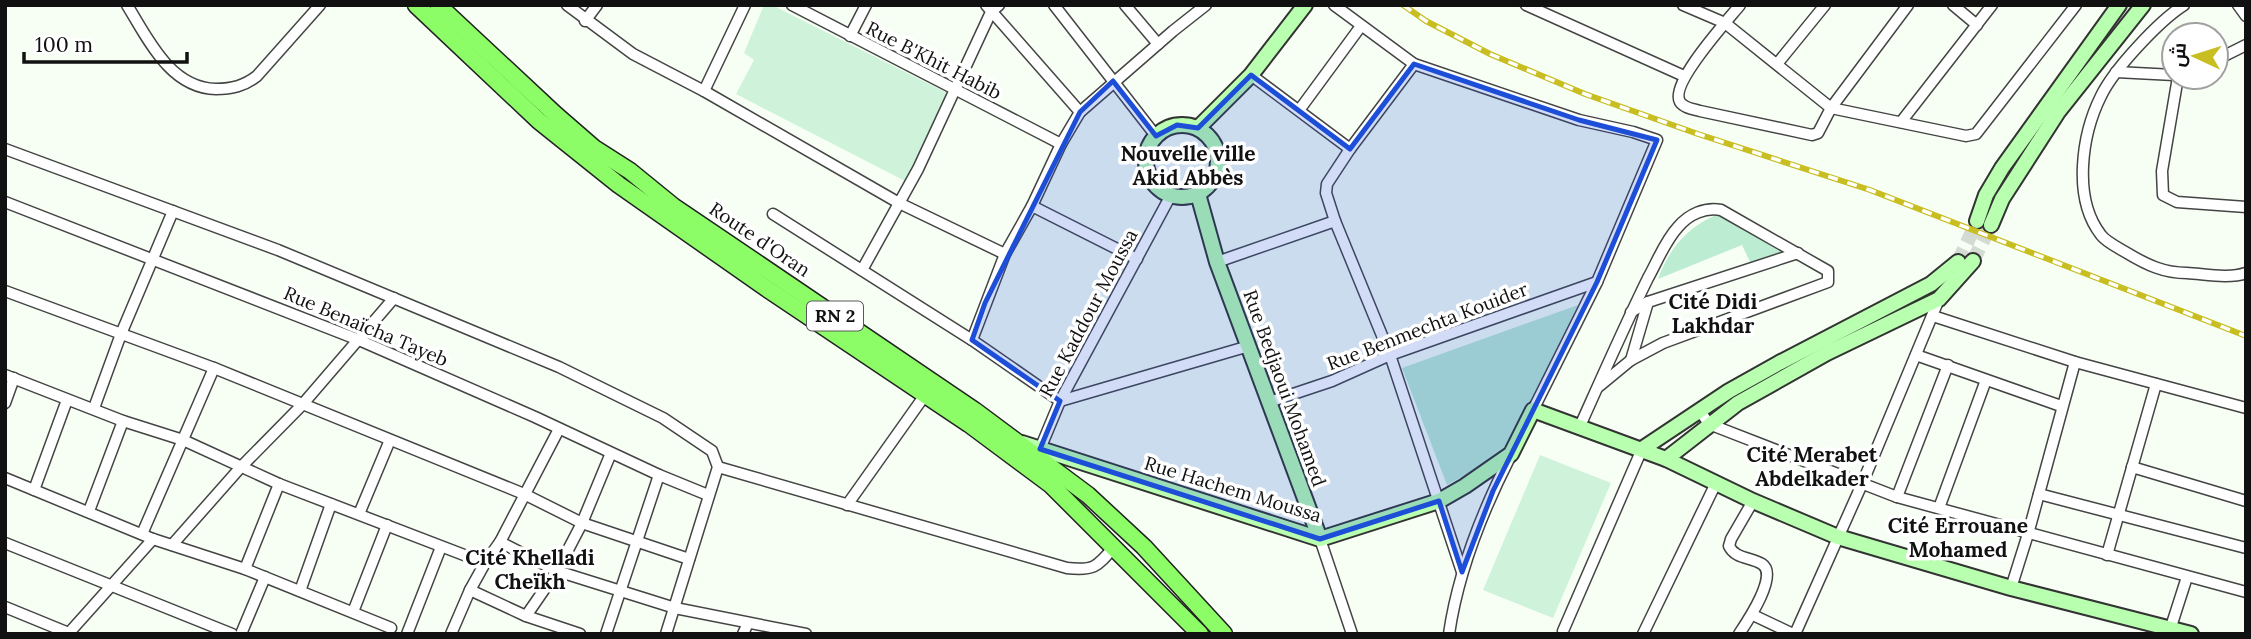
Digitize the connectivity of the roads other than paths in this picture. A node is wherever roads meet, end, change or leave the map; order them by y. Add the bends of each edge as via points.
1 (127, 5) edge
2 (320, 5) edge
3 (416, 5) edge
4 (438, 5) edge
5 (567, 5) edge
6 (597, 5) edge
7 (745, 5) edge
8 (792, 5) edge
9 (866, 5) edge
10 (1054, 5) edge
11 (1125, 5) edge
12 (1206, 5) edge
13 (1305, 5) edge
14 (1334, 5) edge
15 (1526, 5) edge
16 (1683, 5) edge
17 (1740, 5) edge
18 (1825, 5) edge
19 (1908, 5) edge
20 (1953, 5) edge
21 (1992, 5) edge
22 (2076, 5) edge
23 (2119, 5) edge
24 (2143, 5) edge
25 (2184, 5) edge
26 (2238, 5) edge
27 (992, 7) edge
28 (2246, 16) edge
29 (585, 20) junction
30 (1725, 23) junction
31 (1977, 24) junction
32 (1362, 26) junction
33 (850, 36) junction
34 (1158, 44) junction
35 (2246, 45) edge
36 (2230, 53) edge
37 (1414, 64) junction
38 (1777, 64) junction
39 (2116, 72) junction
40 (1251, 75) junction
41 (2160, 75) edge
42 (1684, 76) junction
43 (1113, 81) junction
44 (704, 91) junction
45 (956, 91) junction
46 (2174, 91) edge
47 (1831, 108) junction
48 (1300, 109) junction
49 (1080, 112) junction
50 (1901, 122) junction
51 (1198, 128) junction
52 (1156, 136) junction
53 (1061, 144) junction
54 (1350, 149) junction
55 (6, 152) edge
56 (1198, 194) junction
57 (1171, 195) junction
58 (5, 202) edge
59 (899, 203) junction
60 (1032, 206) junction
61 (2246, 206) edge
62 (173, 211) junction
63 (773, 214) dead end
64 (1335, 221) junction
65 (1798, 253) junction
66 (1005, 254) junction
67 (153, 258) junction
68 (1138, 260) junction
69 (1973, 261) tunnel mouth
70 (1217, 262) junction
71 (1958, 262) tunnel mouth
72 (863, 270) junction
73 (2246, 273) edge
74 (1597, 282) junction
75 (5, 291) edge
76 (394, 298) junction
77 (1939, 299) junction
78 (1648, 302) junction
79 (1631, 313) junction
80 (1933, 316) junction
81 (121, 334) junction
82 (359, 340) junction
83 (972, 340) junction
84 (1249, 346) junction
85 (1390, 355) junction
86 (1916, 355) junction
87 (1631, 360) junction
88 (2075, 362) junction
89 (1948, 365) junction
90 (214, 368) junction
91 (10, 376) edge
92 (1986, 380) junction
93 (2156, 384) junction
94 (1597, 388) junction
95 (925, 394) junction
96 (67, 400) junction
97 (1060, 401) junction
98 (1269, 402) junction
99 (5, 403) edge
100 (302, 405) junction
101 (2061, 406) junction
102 (94, 408) junction
103 (2246, 408) edge
104 (1533, 410) junction
105 (1700, 411) junction
106 (123, 421) junction
107 (1709, 424) junction
108 (1580, 426) junction
109 (559, 429) junction
110 (183, 440) junction
111 (390, 440) junction
112 (1014, 440) junction
113 (1040, 449) junction
114 (1642, 449) junction
115 (611, 453) junction
116 (1511, 454) junction
117 (1667, 459) junction
118 (718, 467) junction
119 (2132, 467) junction
120 (240, 468) junction
121 (659, 475) junction
122 (5, 478) edge
123 (1716, 483) junction
124 (279, 484) junction
125 (1862, 484) junction
126 (34, 490) junction
127 (524, 494) junction
128 (2039, 494) junction
129 (708, 495) junction
130 (1897, 497) junction
131 (1439, 501) junction
132 (1753, 501) junction
133 (2246, 501) edge
134 (331, 504) junction
135 (848, 505) junction
136 (1939, 508) junction
137 (89, 511) junction
138 (359, 514) junction
139 (2118, 515) junction
140 (582, 523) junction
141 (387, 524) junction
142 (142, 534) junction
143 (2028, 534) junction
144 (1838, 537) junction
145 (153, 539) junction
146 (1320, 539) junction
147 (500, 542) junction
148 (637, 542) junction
149 (5, 543) edge
150 (172, 545) junction
151 (2245, 546) edge
152 (441, 547) junction
153 (1114, 547) junction
154 (2107, 555) junction
155 (689, 559) junction
156 (485, 564) junction
157 (245, 569) junction
158 (557, 570) junction
159 (1462, 572) junction
160 (265, 577) junction
161 (2186, 577) junction
162 (112, 586) junction
163 (2011, 588) junction
164 (470, 590) junction
165 (621, 590) junction
166 (300, 591) junction
167 (2246, 592) edge
168 (5, 607) edge
169 (675, 608) junction
170 (353, 612) junction
171 (1753, 615) junction
172 (526, 616) junction
173 (748, 623) junction
174 (390, 631) edge
175 (2170, 631) edge
176 (69, 633) edge
177 (1563, 633) edge
178 (232, 634) edge
179 (242, 634) edge
180 (406, 634) edge
181 (452, 634) edge
182 (580, 634) edge
183 (606, 634) edge
184 (666, 634) edge
185 (743, 634) edge
186 (806, 634) edge
187 (1200, 634) edge
188 (1224, 634) edge
189 (1352, 634) edge
190 (1449, 634) edge
191 (1643, 634) edge
192 (1739, 634) edge
193 (1794, 634) edge
194 (2191, 634) edge

1 - 2 street via 149,42 177,74 209,89 226,89 245,85 257,76
3 - 95 main road, Route d'Oran / RN 2 via 538,121 619,185
4 - 112 main road, Route d'Oran / RN 2 via 594,148
5 - 29 street
6 - 29 street
7 - 44 street
8 - 33 street, Rue B'Khit Habib
9 - 33 street
10 - 43 street
11 - 34 street
12 - 34 street
13 - 40 street
14 - 32 street
15 - 42 street
16 - 30 street
17 - 30 street
18 - 38 street
19 - 47 street
20 - 31 street
21 - 31 street
22 - 50 street via 1976,134 1966,136
23 - 24 street via 2002,168 1986,195 1984,223 2058,112
25 - 39 street
26 - 28 street
27 - 45 street
27 - 49 street
29 - 44 street via 633,54
30 - 38 street
30 - 42 street
31 - 50 street
32 - 37 street
32 - 48 street
33 - 45 street, Rue B'Khit Habib
34 - 43 street
35 - 36 street
37 - 54 street
37 - 74 street via 1567,116 1657,140
38 - 47 street
39 - 41 street
39 - 73 street via 2093,118 2084,166 2084,197 2102,237 2163,271
40 - 48 street
40 - 51 street
42 - 47 street via 1678,91 1680,101 1700,111 1812,135
43 - 49 street
43 - 52 street
44 - 59 street
45 - 53 street, Rue B'Khit Habib
45 - 59 street
46 - 61 street via 2163,195 2177,202
47 - 50 street
48 - 54 street
49 - 53 street
51 - 52 street via 1177,125
51 - 56 street via 1213,142 1218,167
52 - 57 street via 1147,156 1148,172 1154,183
53 - 60 street
54 - 64 street via 1326,187
55 - 62 street
56 - 57 street
56 - 70 street, Rue Bedjaoui Mohamed
57 - 68 street, Rue Kaddour Moussa
58 - 67 street, Rue Benaïcha Tayeb
59 - 66 street
59 - 72 street
60 - 66 street
60 - 68 street
62 - 67 street
62 - 76 street
63 - 72 street
64 - 70 street
64 - 85 street
65 - 78 street
65 - 79 street via 1721,210 1709,208 1678,226
65 - 87 street via 1828,271 1828,282 1663,343
66 - 83 street
67 - 81 street
67 - 82 street, Rue Benaïcha Tayeb
68 - 97 street, Rue Kaddour Moussa
69 - 77 street
70 - 84 street, Rue Bedjaoui Mohamed
71 - 105 street via 1907,298 1779,363
72 - 83 street
74 - 85 street, Rue Benmechta Kouider
74 - 104 street
75 - 81 street
76 - 82 street
76 - 118 street via 559,367 663,418 712,451
77 - 80 street
77 - 107 street via 1827,353
78 - 79 street
78 - 87 street
79 - 94 street
80 - 86 street
80 - 88 street
81 - 90 street
81 - 102 street
82 - 100 street
82 - 109 street, Rue Benaïcha Tayeb
83 - 97 street
84 - 97 street
84 - 98 street, Rue Bedjaoui Mohamed
85 - 98 street, Rue Benmechta Kouider
85 - 131 street
86 - 89 street
86 - 125 street
87 - 94 street
88 - 93 street
88 - 101 street
89 - 92 street
89 - 130 street
90 - 100 street
90 - 110 street
91 - 96 street
91 - 99 street
92 - 101 street
92 - 136 street
93 - 103 street
93 - 119 street
94 - 108 street
95 - 135 street
95 - 153 main road, Route d'Oran / RN 2 via 1051,485
96 - 102 street
96 - 126 street
97 - 113 street, Rue Kaddour Moussa
98 - 146 street, Rue Bedjaoui Mohamed
100 - 111 street
100 - 120 street
101 - 128 street
102 - 106 street
104 - 108 street
104 - 116 street
105 - 107 street
105 - 114 street
106 - 110 street
106 - 137 street
107 - 117 street
107 - 125 street
108 - 114 street
109 - 115 street, Rue Benaïcha Tayeb
109 - 127 street
110 - 120 street
110 - 142 street
111 - 127 street
111 - 138 street
112 - 113 street, Rue Hachem Moussa
112 - 188 main road, Route d'Oran / RN 2 via 1088,495 1144,547
113 - 146 street, Rue Hachem Moussa
114 - 117 street
114 - 177 street
115 - 121 street, Rue Benaïcha Tayeb
115 - 140 street
116 - 131 street, Rue Hachem Moussa
116 - 159 street
117 - 123 street
118 - 129 street
118 - 135 street
119 - 133 street
119 - 139 street
120 - 124 street
120 - 150 street
121 - 129 street, Rue Benaïcha Tayeb
121 - 148 street
122 - 126 street
123 - 132 street
123 - 191 street
124 - 134 street
124 - 157 street
125 - 130 street
125 - 144 street
126 - 137 street
127 - 140 street
127 - 147 street
128 - 139 street
128 - 143 street
129 - 155 street
130 - 136 street
131 - 146 street, Rue Hachem Moussa
131 - 159 street
132 - 144 street
132 - 171 street via 1729,546 1735,554 1768,570
134 - 138 street
134 - 166 street
135 - 153 street via 1067,568 1097,566
136 - 143 street
137 - 142 street
138 - 141 street
139 - 151 street
139 - 154 street
140 - 148 street
140 - 158 street
141 - 152 street
141 - 170 street
142 - 145 street
143 - 154 street
143 - 163 street
144 - 163 street
144 - 193 street
145 - 150 street
145 - 162 street
146 - 189 street, Rue Bedjaoui Mohamed
147 - 156 street
147 - 158 street
148 - 155 street
148 - 165 street
149 - 162 street
150 - 157 street
152 - 156 street
152 - 180 street
153 - 187 main road, Route d'Oran / RN 2
154 - 161 street
155 - 169 street
156 - 164 street
157 - 160 street
158 - 165 street
158 - 172 street
159 - 190 street
160 - 166 street
160 - 179 street
161 - 167 street
161 - 175 street
162 - 176 street
162 - 178 street
163 - 175 street
164 - 172 street
164 - 181 street
165 - 169 street
165 - 183 street
166 - 170 street
168 - 176 street
169 - 173 street
169 - 184 street
170 - 174 street
171 - 192 street
171 - 193 street
172 - 182 street
173 - 185 street
173 - 186 street
174 - 180 street
175 - 194 street

